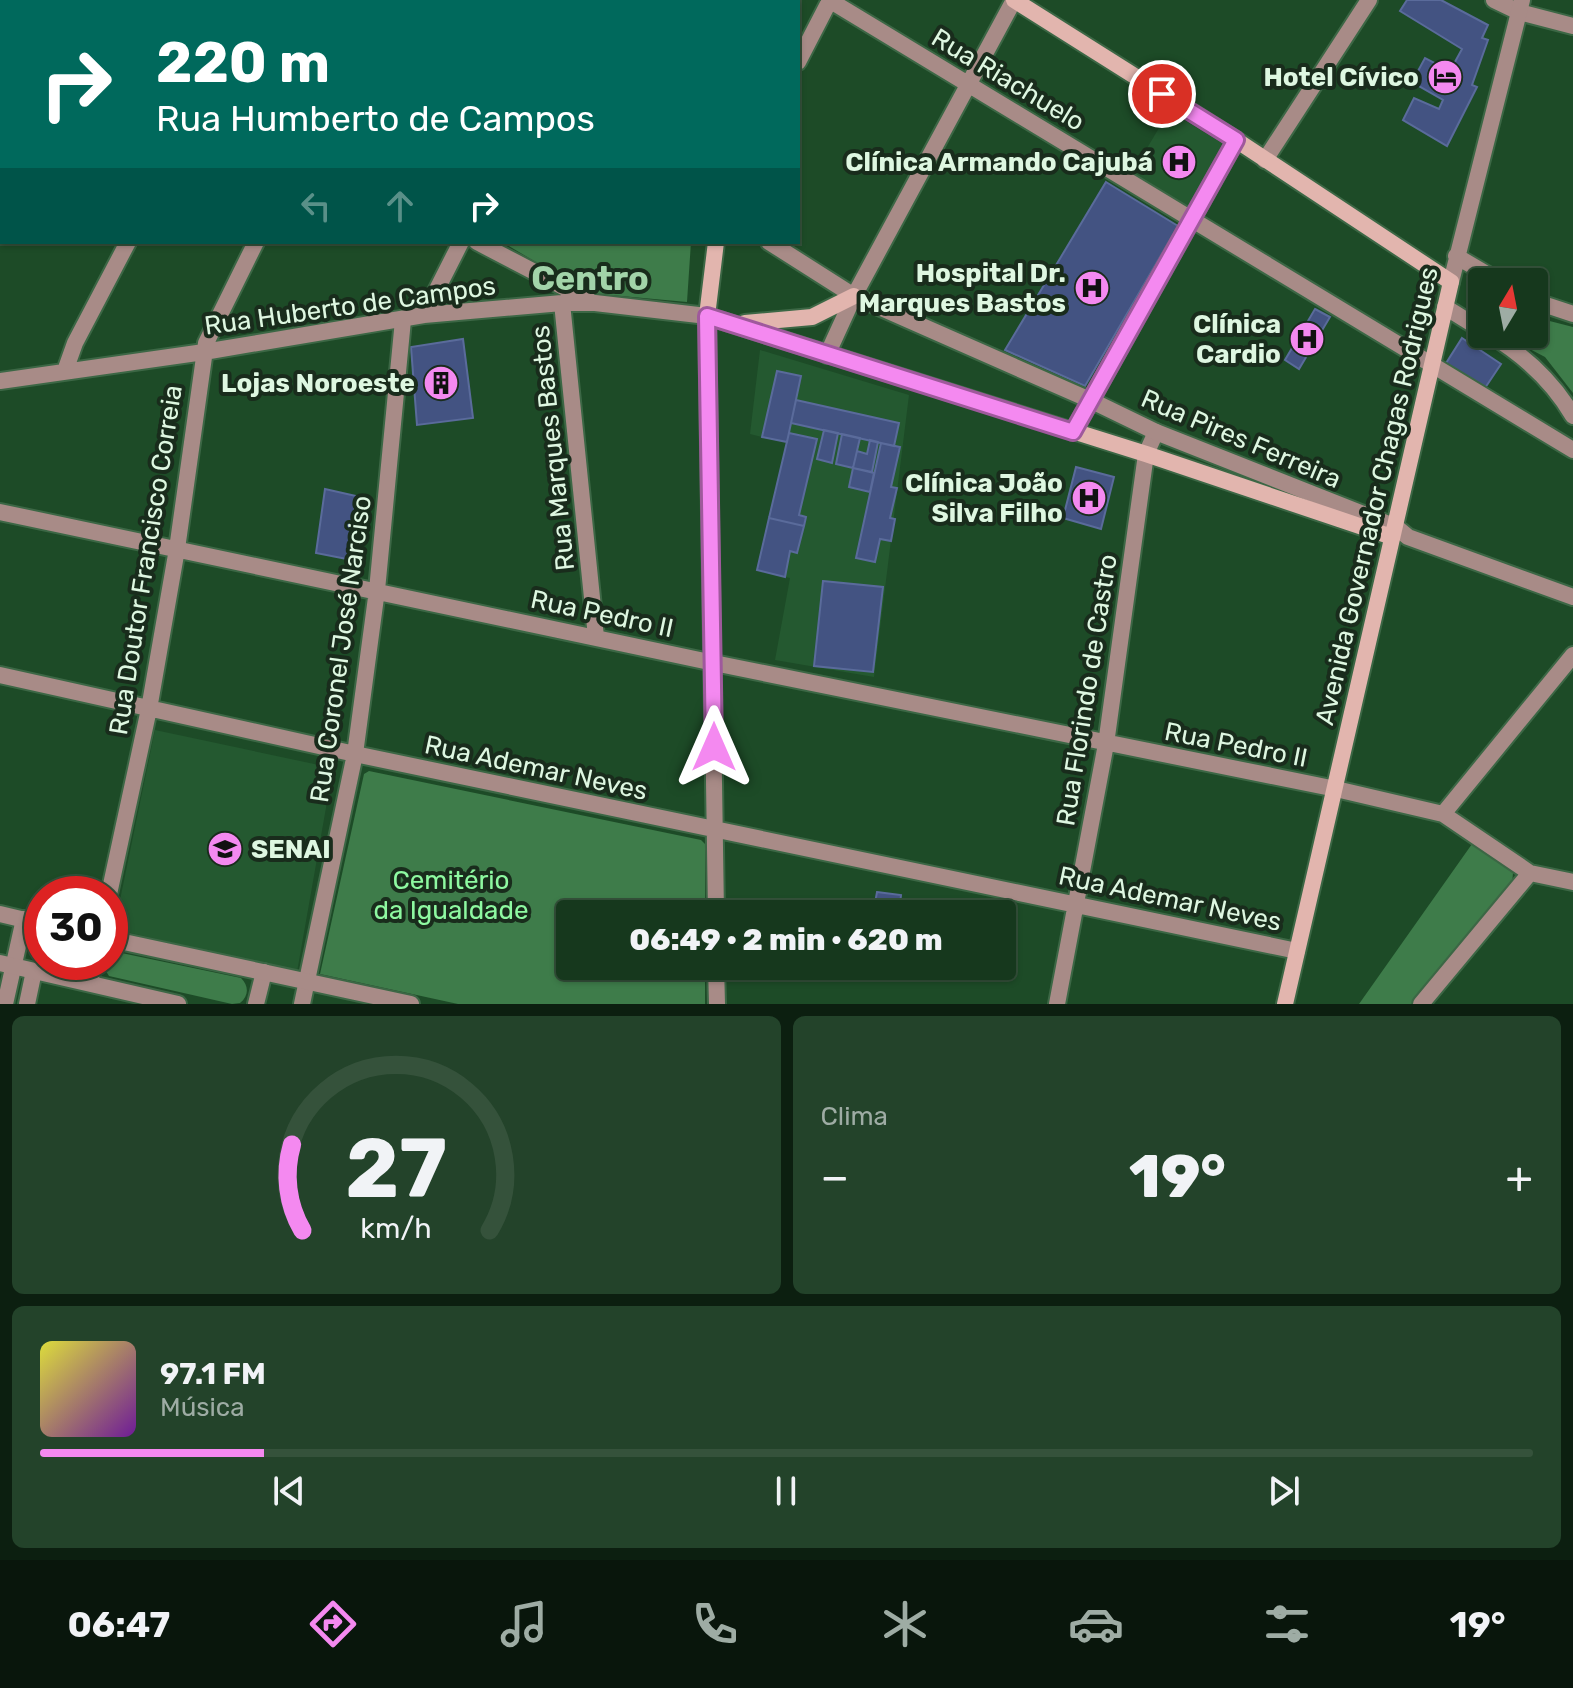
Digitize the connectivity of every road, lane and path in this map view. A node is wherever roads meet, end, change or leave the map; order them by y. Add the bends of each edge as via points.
1 (830, 0) edge
2 (1014, 0) edge
3 (1369, 0) edge
4 (1494, 0) edge
5 (1520, 6) edge
6 (1573, 26) edge
7 (800, 58) edge
8 (967, 84) junction
9 (1236, 140) junction
10 (1265, 160) junction
11 (1193, 218) junction
12 (127, 244) edge
13 (255, 244) edge
14 (460, 244) edge
15 (481, 244) edge
16 (716, 244) edge
17 (772, 244) edge
18 (1456, 256) junction
19 (1476, 268) edge
20 (1451, 282) junction
21 (854, 296) junction
22 (562, 303) junction
23 (595, 303) junction
24 (1548, 306) edge
25 (1445, 307) junction
26 (1573, 314) edge
27 (424, 315) junction
28 (707, 316) junction
29 (403, 320) junction
30 (1468, 321) edge
31 (733, 324) junction
32 (1512, 348) edge
33 (204, 352) junction
34 (827, 355) junction
35 (1433, 365) junction
36 (65, 371) junction
37 (0, 381) edge
38 (1090, 400) junction
39 (1573, 416) edge
40 (1073, 432) junction
41 (1156, 432) junction
42 (1573, 450) edge
43 (1146, 454) junction
44 (0, 512) edge
45 (1399, 534) junction
46 (177, 549) junction
47 (377, 590) junction
48 (1573, 597) edge
49 (596, 637) junction
50 (1573, 655) edge
51 (714, 663) junction
52 (0, 675) edge
53 (149, 709) junction
54 (1106, 744) junction
55 (355, 754) junction
56 (1336, 789) junction
57 (1443, 814) junction
58 (715, 830) junction
59 (1530, 873) junction
60 (113, 876) edge
61 (1573, 882) edge
62 (716, 900) edge
63 (1077, 904) junction
64 (0, 914) edge
65 (24, 919) joint
66 (128, 943) edge
67 (1297, 951) junction
68 (6, 964) edge
69 (264, 972) junction
70 (32, 980) edge
71 (76, 980) edge
72 (91, 980) edge
73 (716, 980) edge
74 (307, 982) junction
75 (90, 983) junction
76 (5, 1004) edge
77 (27, 1004) edge
78 (178, 1004) edge
79 (256, 1004) edge
80 (302, 1004) edge
81 (411, 1004) edge
82 (717, 1004) edge
83 (1057, 1004) edge
84 (1285, 1004) edge
85 (1421, 1004) edge

1 - 7 street
1 - 8 street, Rua Riachuelo
2 - 8 street
2 - 9 main road
3 - 10 street
4 - 5 street
5 - 6 street
5 - 18 street, Avenida Governador Chagas Rodrigues
8 - 11 street, Rua Riachuelo
8 - 21 street
9 - 10 main road
9 - 11 street
10 - 20 main road
11 - 35 street, Rua Riachuelo
11 - 38 street
12 - 36 street
13 - 33 street, Rua Doutor Francisco Correia
14 - 27 street
15 - 23 street
16 - 28 main road
17 - 21 street, Rua Pires Ferreira
18 - 19 street
18 - 20 street, Avenida Governador Chagas Rodrigues
20 - 25 main road, Avenida Governador Chagas Rodrigues
21 - 31 main road via 812,317
21 - 34 street
21 - 38 street, Rua Pires Ferreira
22 - 23 street, Rua Huberto de Campos
22 - 27 street, Rua Huberto de Campos
22 - 49 street, Rua Marques Bastos
23 - 28 street, Rua Huberto de Campos
24 - 26 street
25 - 30 street
25 - 35 main road, Avenida Governador Chagas Rodrigues
27 - 29 street, Rua Huberto de Campos
28 - 31 main road
28 - 51 street
29 - 33 street, Rua Huberto de Campos
29 - 47 street, Rua Coronel José Narciso
31 - 34 main road
32 - 39 street via 1526,357
33 - 36 street, Rua Huberto de Campos
33 - 46 street, Rua Doutor Francisco Correia
34 - 40 main road
35 - 42 street, Rua Riachuelo
35 - 45 main road, Avenida Governador Chagas Rodrigues
36 - 37 street, Rua Huberto de Campos
38 - 40 street
38 - 41 street, Rua Pires Ferreira
40 - 43 main road
41 - 43 street, Rua Florindo de Castro
41 - 45 street, Rua Pires Ferreira
43 - 45 main road
43 - 54 street, Rua Florindo de Castro
44 - 46 street, Rua Pedro II
45 - 48 street, Rua Pires Ferreira
45 - 56 main road, Avenida Governador Chagas Rodrigues
46 - 47 street, Rua Pedro II
46 - 53 street, Rua Doutor Francisco Correia
47 - 49 street, Rua Pedro II
47 - 55 street, Rua Coronel José Narciso
49 - 51 street, Rua Pedro II
50 - 57 street
51 - 54 street, Rua Pedro II
51 - 58 street
52 - 53 street, Rua Ademar Neves
53 - 55 street, Rua Ademar Neves
53 - 60 street, Rua Doutor Francisco Correia
54 - 56 street, Rua Pedro II
54 - 63 street, Rua Florindo de Castro
55 - 58 street, Rua Ademar Neves
55 - 74 street, Rua Coronel José Narciso
56 - 57 street, Rua Pedro II
56 - 67 main road, Avenida Governador Chagas Rodrigues
57 - 59 street
58 - 62 street
58 - 63 street, Rua Ademar Neves
59 - 61 street
59 - 85 street
63 - 67 street, Rua Ademar Neves
63 - 83 street, Rua Florindo de Castro
64 - 65 street
65 - 68 street
66 - 69 street
67 - 84 main road, Avenida Governador Chagas Rodrigues
68 - 76 street
69 - 74 street
69 - 79 street
70 - 77 street
71 - 75 street
72 - 75 street
73 - 82 street
74 - 80 street, Rua Coronel José Narciso
74 - 81 street
75 - 78 street

